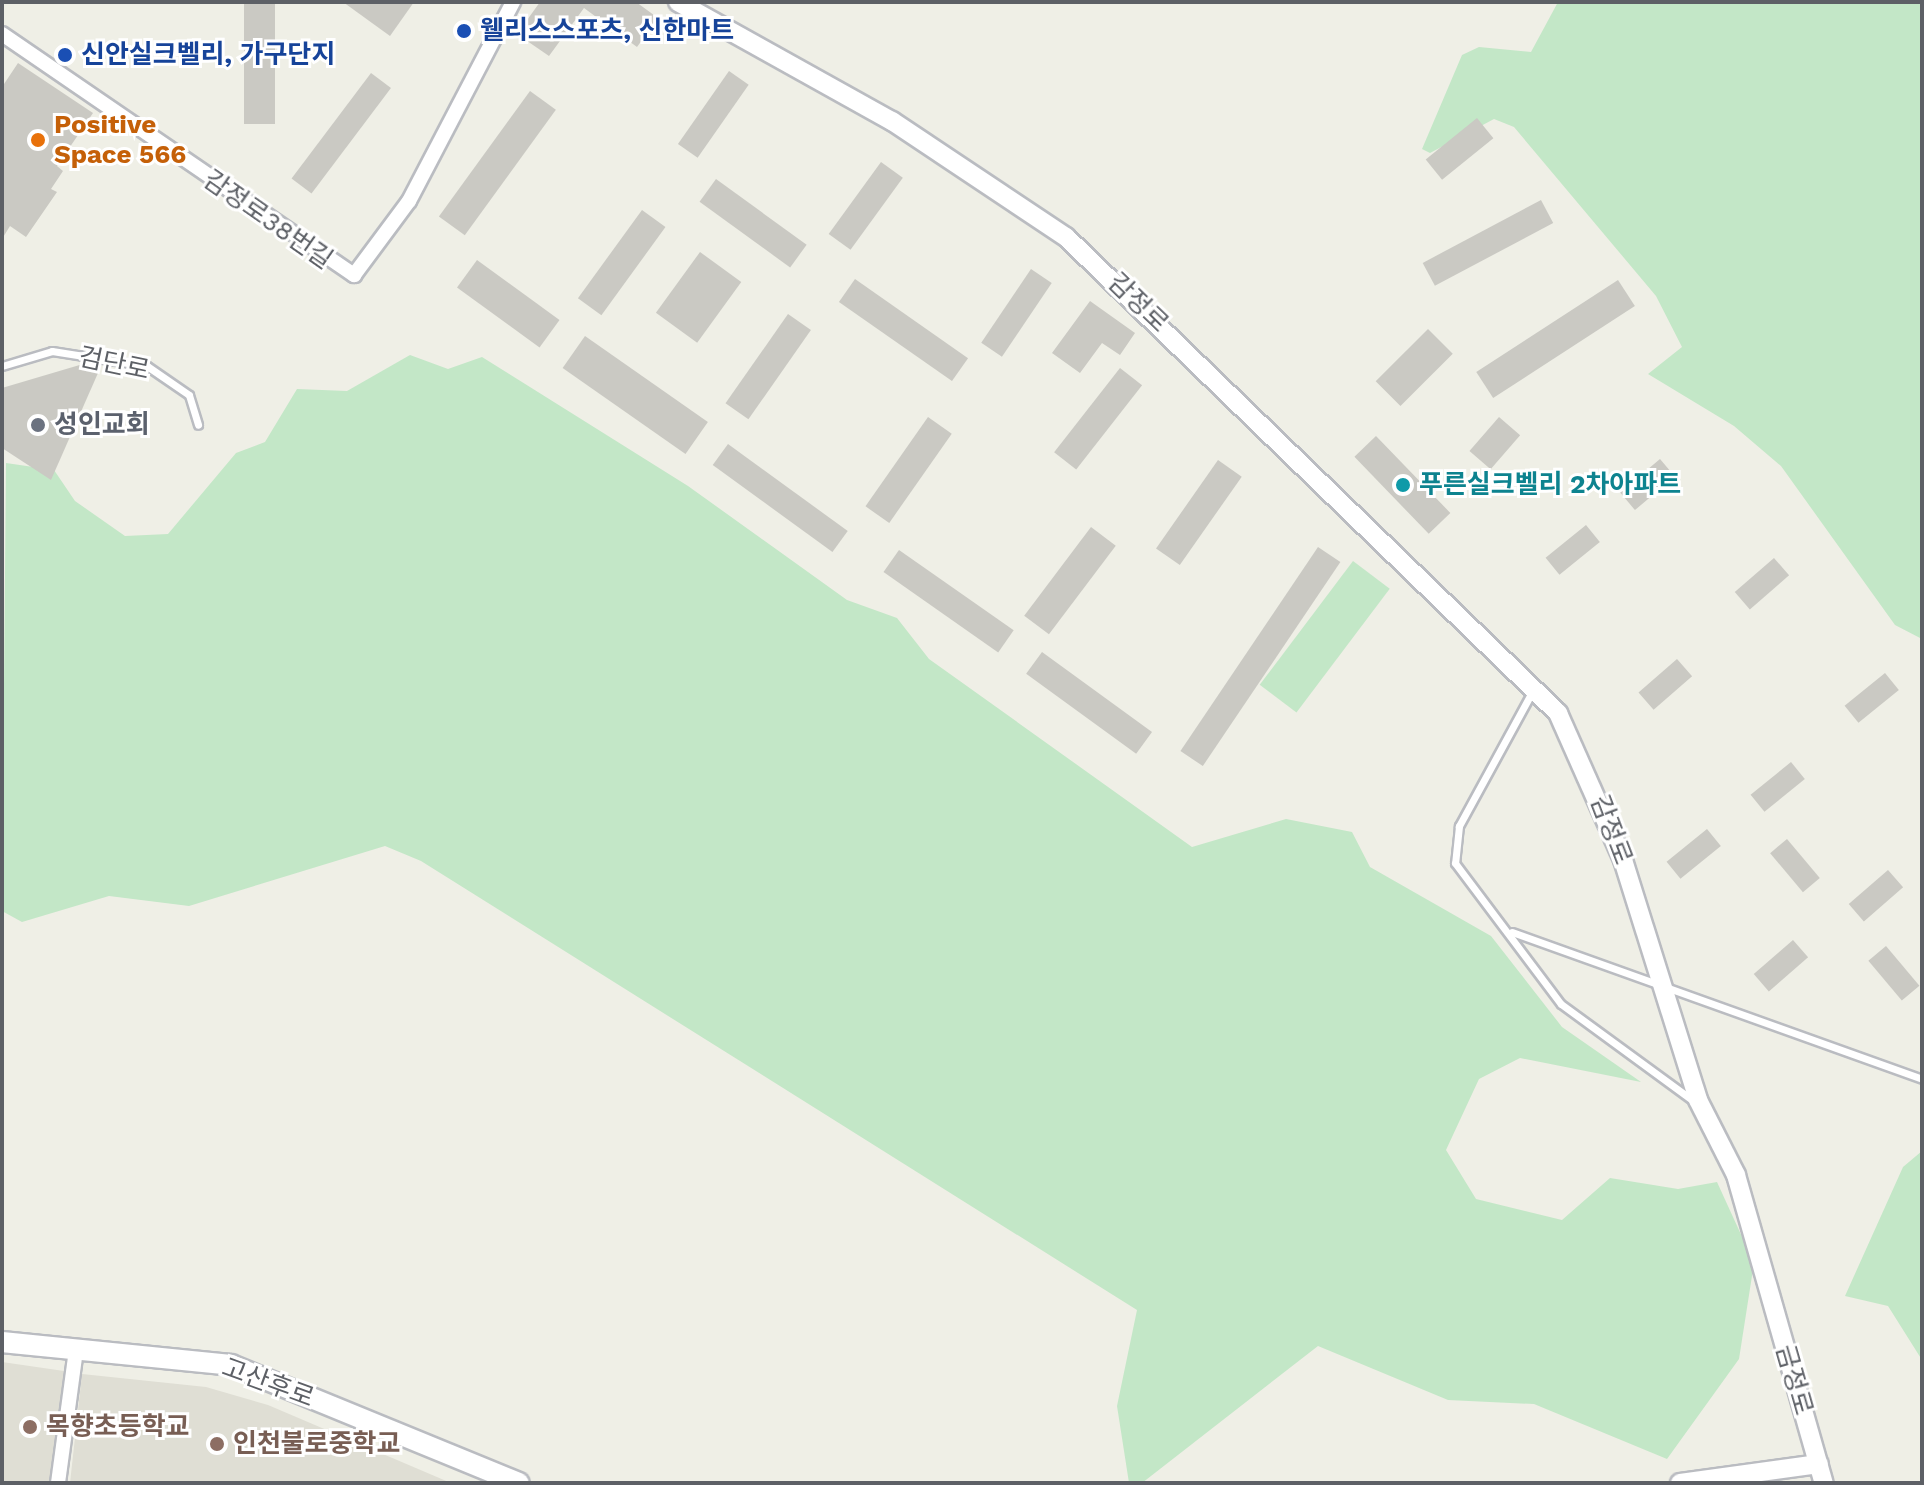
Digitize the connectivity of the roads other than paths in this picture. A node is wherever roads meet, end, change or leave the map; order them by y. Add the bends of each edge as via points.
1 (513, 2) edge
2 (678, 2) edge
3 (2, 34) edge
4 (2, 366) edge
5 (198, 425) dead end
6 (1536, 687) junction
7 (1512, 932) junction
8 (1665, 985) junction
9 (1922, 1079) edge
10 (1708, 1123) junction
11 (1765, 1278) joint
12 (2, 1342) edge
13 (76, 1350) junction
14 (1819, 1464) junction
15 (58, 1483) edge
16 (519, 1483) edge
17 (1680, 1483) edge
18 (1824, 1483) edge

1 - 3 street, 감정로38번길 via 409,201 354,275
2 - 6 street, 감정로 via 892,121 1066,237
4 - 5 lane, 검단로 via 52,351 147,366 189,395
6 - 7 lane, 감정로 via 1454,840 1462,877
6 - 8 street, 감정로 via 1581,753
7 - 8 lane, 감정로
7 - 10 lane, 감정로 via 1561,1004 1669,1079
8 - 9 lane, 감정로
8 - 10 street, 감정로
10 - 11 street, 감정로 via 1736,1175
11 - 14 street, 금정로
12 - 13 main road, 고산후로
13 - 15 street
13 - 16 main road, 고산후로 via 231,1365
14 - 17 street
14 - 18 street, 금정로

